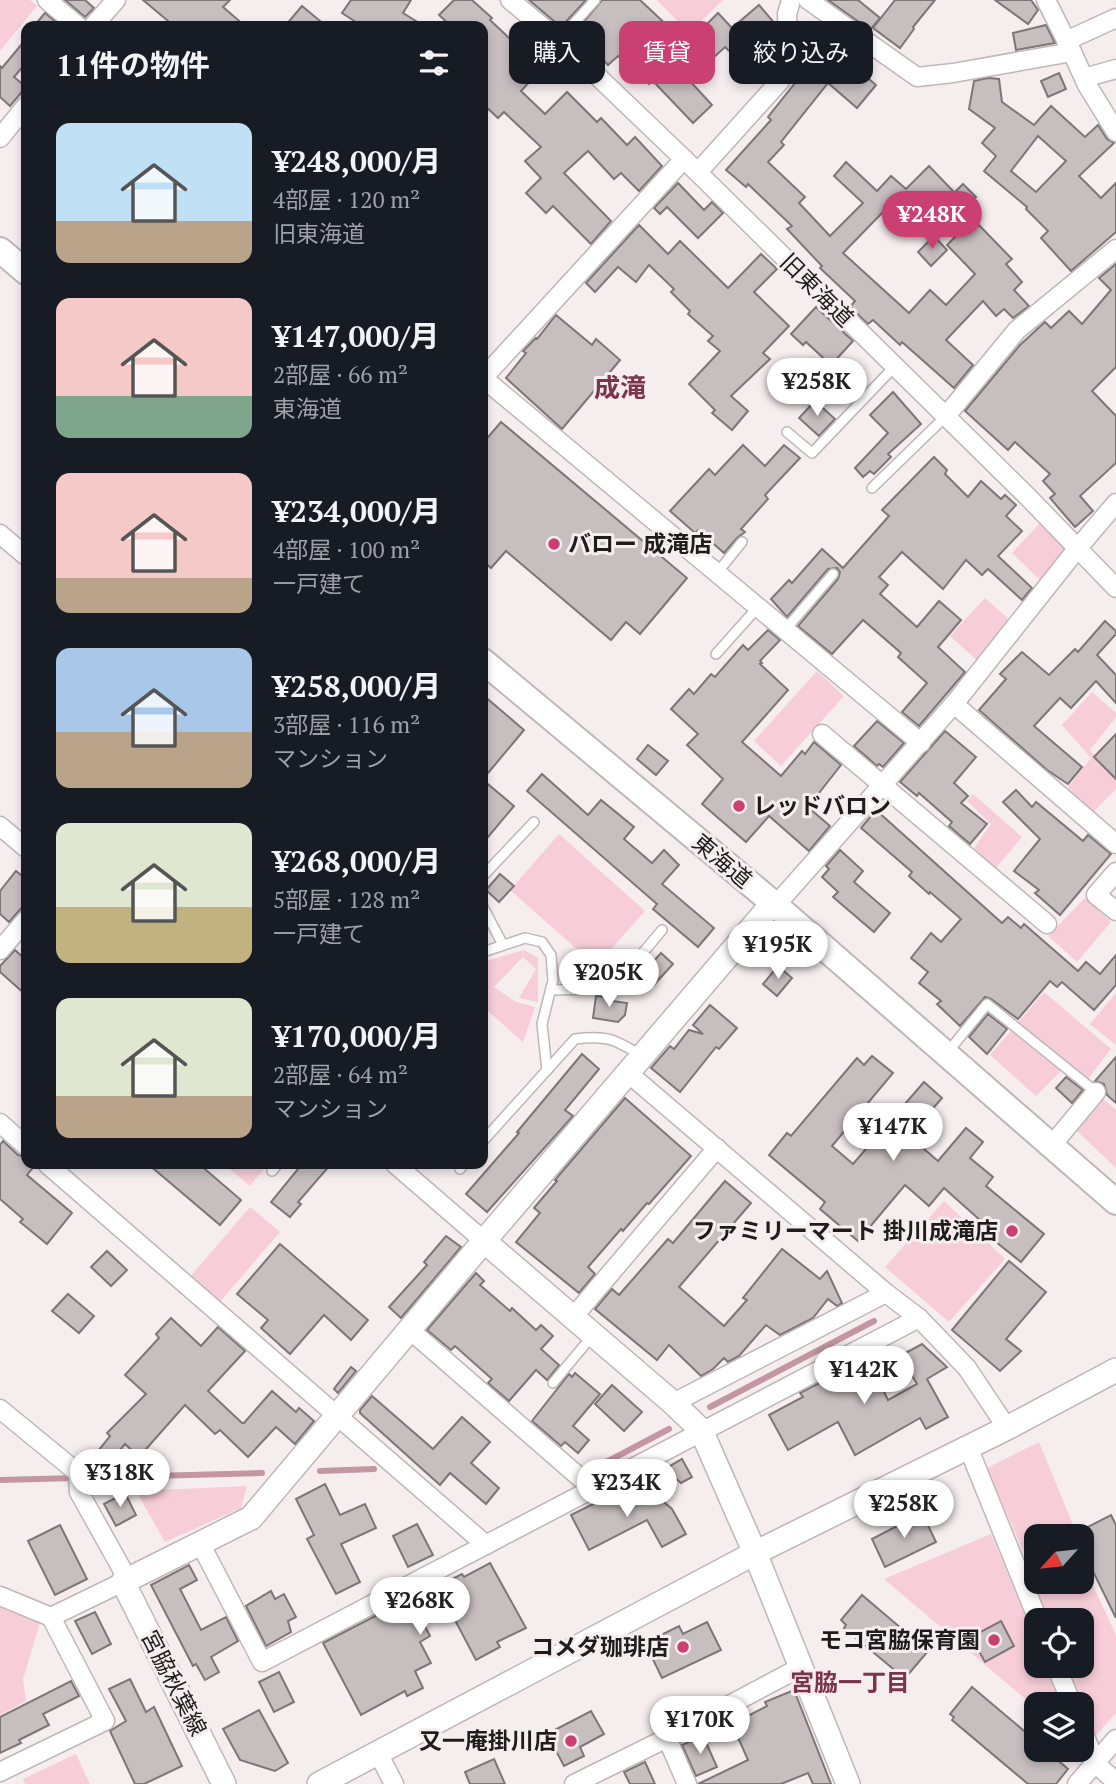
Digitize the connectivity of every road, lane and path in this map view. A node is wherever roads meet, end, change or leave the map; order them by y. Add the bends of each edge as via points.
1 (47, 0) edge
2 (116, 0) edge
3 (510, 0) edge
4 (595, 0) edge
5 (790, 0) edge
6 (808, 0) edge
7 (1046, 0) edge
8 (1116, 19) edge
9 (72, 21) edge
10 (97, 21) edge
11 (536, 21) edge
12 (576, 21) edge
13 (1069, 47) junction
14 (1116, 69) edge
15 (1084, 78) junction
16 (605, 84) edge
17 (21, 112) edge
18 (1116, 132) edge
19 (0, 138) edge
20 (684, 159) junction
21 (698, 172) junction
22 (1116, 249) edge
23 (0, 250) edge
24 (21, 268) edge
25 (895, 366) junction
26 (488, 373) edge
27 (488, 382) edge
28 (946, 416) junction
29 (788, 432) dead end
30 (872, 488) dead end
31 (1116, 503) edge
32 (0, 534) edge
33 (742, 542) dead end
34 (1077, 549) junction
35 (21, 552) edge
36 (717, 573) junction
37 (833, 574) dead end
38 (1116, 588) edge
39 (758, 607) junction
40 (785, 630) junction
41 (716, 654) dead end
42 (488, 665) edge
43 (954, 704) junction
44 (822, 734) dead end
45 (921, 743) junction
46 (883, 786) junction
47 (534, 822) dead end
48 (0, 826) edge
49 (21, 844) edge
50 (1116, 844) edge
51 (488, 871) edge
52 (1116, 872) edge
53 (774, 905) junction
54 (1116, 911) edge
55 (488, 916) edge
56 (1047, 924) dead end
57 (21, 926) edge
58 (662, 930) dead end
59 (503, 945) junction
60 (0, 950) edge
61 (488, 950) edge
62 (551, 990) junction
63 (947, 1053) junction
64 (635, 1065) junction
65 (547, 1070) junction
66 (1096, 1092) joint
67 (0, 1123) edge
68 (488, 1135) edge
69 (21, 1142) edge
70 (1052, 1145) junction
71 (718, 1148) junction
72 (53, 1169) edge
73 (401, 1169) edge
74 (1116, 1202) edge
75 (484, 1241) junction
76 (887, 1293) junction
77 (574, 1316) junction
78 (919, 1318) junction
79 (410, 1330) junction
80 (594, 1334) junction
81 (1116, 1370) edge
82 (553, 1383) dead end
83 (673, 1403) junction
84 (0, 1409) edge
85 (339, 1415) junction
86 (1007, 1428) junction
87 (701, 1430) junction
88 (968, 1447) junction
89 (593, 1489) junction
90 (200, 1543) junction
91 (486, 1545) junction
92 (755, 1553) junction
93 (126, 1581) junction
94 (0, 1596) edge
95 (1033, 1608) edge
96 (51, 1617) junction
97 (801, 1667) junction
98 (667, 1738) junction
99 (1116, 1739) edge
100 (378, 1753) junction
101 (1095, 1763) junction
102 (0, 1772) edge
103 (1116, 1782) edge
104 (224, 1784) edge
105 (319, 1784) edge
106 (394, 1784) edge
107 (574, 1784) edge
108 (687, 1784) edge
109 (848, 1784) edge
110 (1077, 1784) edge

1 - 9 street
2 - 10 street
3 - 11 street, 旧東海道
4 - 12 lane
5 - 21 street via 788,47 779,80
6 - 13 street via 917,77
7 - 13 street
8 - 13 street
13 - 15 street
14 - 15 street
15 - 18 street
16 - 20 street, 旧東海道
17 - 19 street
20 - 21 street, 旧東海道
20 - 26 street
21 - 25 street, 旧東海道
22 - 28 street via 1017,330
23 - 24 main road
25 - 28 street, 旧東海道
25 - 29 lane via 812,453
27 - 36 street
28 - 30 lane
28 - 34 street, 旧東海道
31 - 34 street
32 - 35 street
33 - 36 lane
34 - 38 street, 旧東海道
34 - 43 street
36 - 39 street
37 - 40 lane
39 - 40 street
39 - 41 lane
40 - 45 street
42 - 53 main road, 東海道
43 - 45 street
43 - 50 street
44 - 46 street
45 - 46 street
46 - 53 street
46 - 56 street
47 - 51 lane
48 - 49 street
52 - 54 street via 1096,895
53 - 63 main road, 東海道
53 - 64 street
55 - 59 lane
57 - 60 street
58 - 62 lane via 620,980 600,989
59 - 61 lane
59 - 62 lane via 525,938 542,942 551,955
62 - 65 lane via 542,1024
63 - 66 lane via 987,1004
63 - 70 main road, 東海道
64 - 65 lane via 620,1042 600,1036 575,1039
64 - 71 street
64 - 75 street
65 - 68 lane
66 - 70 street
67 - 69 street
70 - 74 main road, 東海道
71 - 76 street
71 - 77 street
72 - 85 street
73 - 75 street
75 - 77 street
75 - 79 street
76 - 78 street
76 - 83 street
77 - 80 street
78 - 86 street via 967,1368
78 - 87 street
79 - 85 street
79 - 89 street
80 - 82 lane
80 - 83 street
81 - 86 street
83 - 87 street
84 - 93 street via 78,1481
85 - 90 street via 251,1518
85 - 91 street
86 - 88 street
87 - 89 street
87 - 92 street
88 - 92 street
88 - 95 street
89 - 91 street
90 - 91 street via 262,1662
90 - 93 street
92 - 97 street
92 - 100 street
93 - 96 street
93 - 104 street, 宮脇秋葉線
94 - 96 street
96 - 102 street via 105,1721
97 - 98 street
97 - 109 street
98 - 107 street
98 - 108 street
99 - 101 street
100 - 105 street
100 - 106 street
101 - 103 street
101 - 110 street

